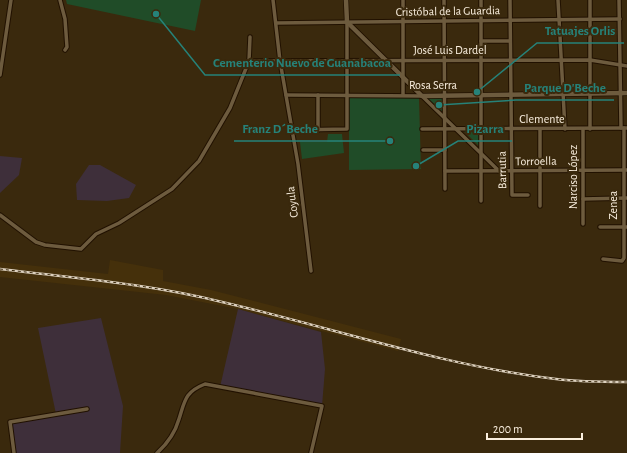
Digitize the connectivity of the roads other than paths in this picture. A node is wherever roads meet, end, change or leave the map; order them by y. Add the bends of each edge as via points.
1 (11, 0) edge
2 (60, 0) edge
3 (273, 0) edge
4 (346, 0) edge
5 (403, 0) edge
6 (444, 0) edge
7 (481, 0) edge
8 (510, 0) edge
9 (558, 0) edge
10 (590, 0) edge
11 (620, 0) edge
12 (620, 19) junction
13 (510, 20) junction
14 (559, 20) junction
15 (590, 20) junction
16 (444, 21) junction
17 (481, 21) junction
18 (347, 22) junction
19 (403, 22) junction
20 (276, 23) junction
21 (250, 37) dead end
22 (510, 40) junction
23 (481, 41) junction
24 (65, 50) dead end
25 (249, 60) junction
26 (346, 60) junction
27 (386, 60) junction
28 (444, 60) junction
29 (481, 60) junction
30 (510, 60) junction
31 (561, 60) junction
32 (590, 60) junction
33 (280, 61) junction
34 (403, 61) junction
35 (620, 64) junction
36 (627, 66) edge
37 (0, 75) edge
38 (403, 78) junction
39 (591, 93) junction
40 (620, 93) junction
41 (627, 93) edge
42 (511, 94) junction
43 (563, 94) junction
44 (286, 95) junction
45 (318, 95) junction
46 (347, 95) junction
47 (445, 95) junction
48 (481, 95) junction
49 (404, 96) junction
50 (422, 96) junction
51 (444, 118) junction
52 (624, 128) edge
53 (422, 129) dead end
54 (445, 129) junction
55 (457, 129) junction
56 (482, 129) junction
57 (511, 129) junction
58 (540, 129) junction
59 (565, 129) junction
60 (582, 129) junction
61 (590, 129) junction
62 (292, 130) junction
63 (318, 130) junction
64 (423, 150) dead end
65 (445, 150) junction
66 (482, 153) junction
67 (445, 170) junction
68 (482, 170) junction
69 (540, 170) junction
70 (583, 170) junction
71 (625, 170) edge
72 (499, 171) junction
73 (512, 171) junction
74 (446, 189) dead end
75 (528, 195) dead end
76 (625, 198) edge
77 (583, 199) junction
78 (481, 200) dead end
79 (540, 206) dead end
80 (0, 215) edge
81 (583, 224) dead end
82 (600, 227) dead end
83 (625, 227) edge
84 (603, 259) dead end
85 (311, 271) dead end
86 (87, 409) dead end
87 (14, 453) edge
88 (157, 453) edge
89 (311, 453) edge

1 - 37 street
2 - 24 street via 65,19
3 - 20 street, Coyula
4 - 18 street
5 - 19 street
6 - 16 street
7 - 17 street
8 - 13 street, Barrutia
9 - 14 street
10 - 15 street
11 - 12 street, Zenea
12 - 15 street, Cristóbal de la Guardia
12 - 35 street, Zenea
13 - 14 street, Cristóbal de la Guardia
13 - 17 street, Cristóbal de la Guardia
13 - 22 street, Barrutia
14 - 15 street, Cristóbal de la Guardia
14 - 31 street
15 - 32 street
16 - 17 street, Cristóbal de la Guardia
16 - 19 street, Cristóbal de la Guardia
16 - 28 street
17 - 23 street
18 - 19 street, Cristóbal de la Guardia
18 - 20 street, Cristóbal de la Guardia
18 - 26 street
18 - 27 street
19 - 34 street
20 - 33 street, Coyula
21 - 25 street
22 - 23 street
22 - 30 street, Barrutia
23 - 29 street
25 - 33 street, José Luis Dardel
25 - 80 street via 230,108 214,137 184,177 153,202 96,234 81,249 45,246
26 - 27 street, José Luis Dardel
26 - 33 street, José Luis Dardel
26 - 46 street
27 - 34 street, José Luis Dardel
27 - 38 street
28 - 29 street, José Luis Dardel
28 - 34 street, José Luis Dardel
28 - 47 street
29 - 30 street, José Luis Dardel
29 - 48 street
30 - 31 street, José Luis Dardel
30 - 42 street, Barrutia
31 - 32 street, José Luis Dardel
31 - 43 street
32 - 35 street, José Luis Dardel
32 - 39 street
33 - 44 street, Coyula
34 - 38 street
35 - 36 street, José Luis Dardel
35 - 40 street, Zenea
38 - 49 street
38 - 50 street
39 - 40 street, Rosa Serra
39 - 43 street, Rosa Serra
39 - 61 street
40 - 41 street, Rosa Serra
40 - 52 street, Zenea
42 - 43 street, Rosa Serra
42 - 48 street, Rosa Serra
42 - 57 street, Barrutia
43 - 59 street
44 - 45 street, Rosa Serra
44 - 62 street, Coyula
45 - 46 street, Rosa Serra
45 - 63 street
46 - 49 street, Rosa Serra
46 - 63 street via 347,129
47 - 48 street, Rosa Serra
47 - 50 street, Rosa Serra
47 - 51 street
48 - 56 street
49 - 50 street, Rosa Serra
50 - 51 street
51 - 54 street
51 - 55 street
52 - 61 street, Clemente
52 - 71 street, Zenea
53 - 54 street, Clemente
54 - 55 street, Clemente
54 - 65 street
55 - 56 street, Clemente
55 - 66 street
56 - 57 street, Clemente
56 - 66 street
57 - 58 street, Clemente
57 - 73 street, Barrutia
58 - 59 street, Clemente
58 - 69 street
59 - 60 street, Clemente
60 - 61 street, Clemente
60 - 70 street, Narciso López
62 - 63 street
62 - 85 street, Coyula
64 - 65 street
65 - 67 street
66 - 68 street
66 - 72 street
67 - 68 street, Torroella
67 - 74 street
68 - 72 street, Torroella
68 - 78 street
69 - 70 street, Torroella
69 - 73 street, Torroella
69 - 79 street
70 - 71 street, Torroella
70 - 77 street, Narciso López
71 - 76 street, Zenea
72 - 73 street, Torroella
73 - 75 street, Barrutia via 512,195
76 - 77 street
76 - 83 street, Zenea
77 - 81 street, Narciso López
82 - 83 street
83 - 84 street, Zenea via 622,262
86 - 87 street via 10,422
88 - 89 street via 173,433 188,395 205,384 322,406

